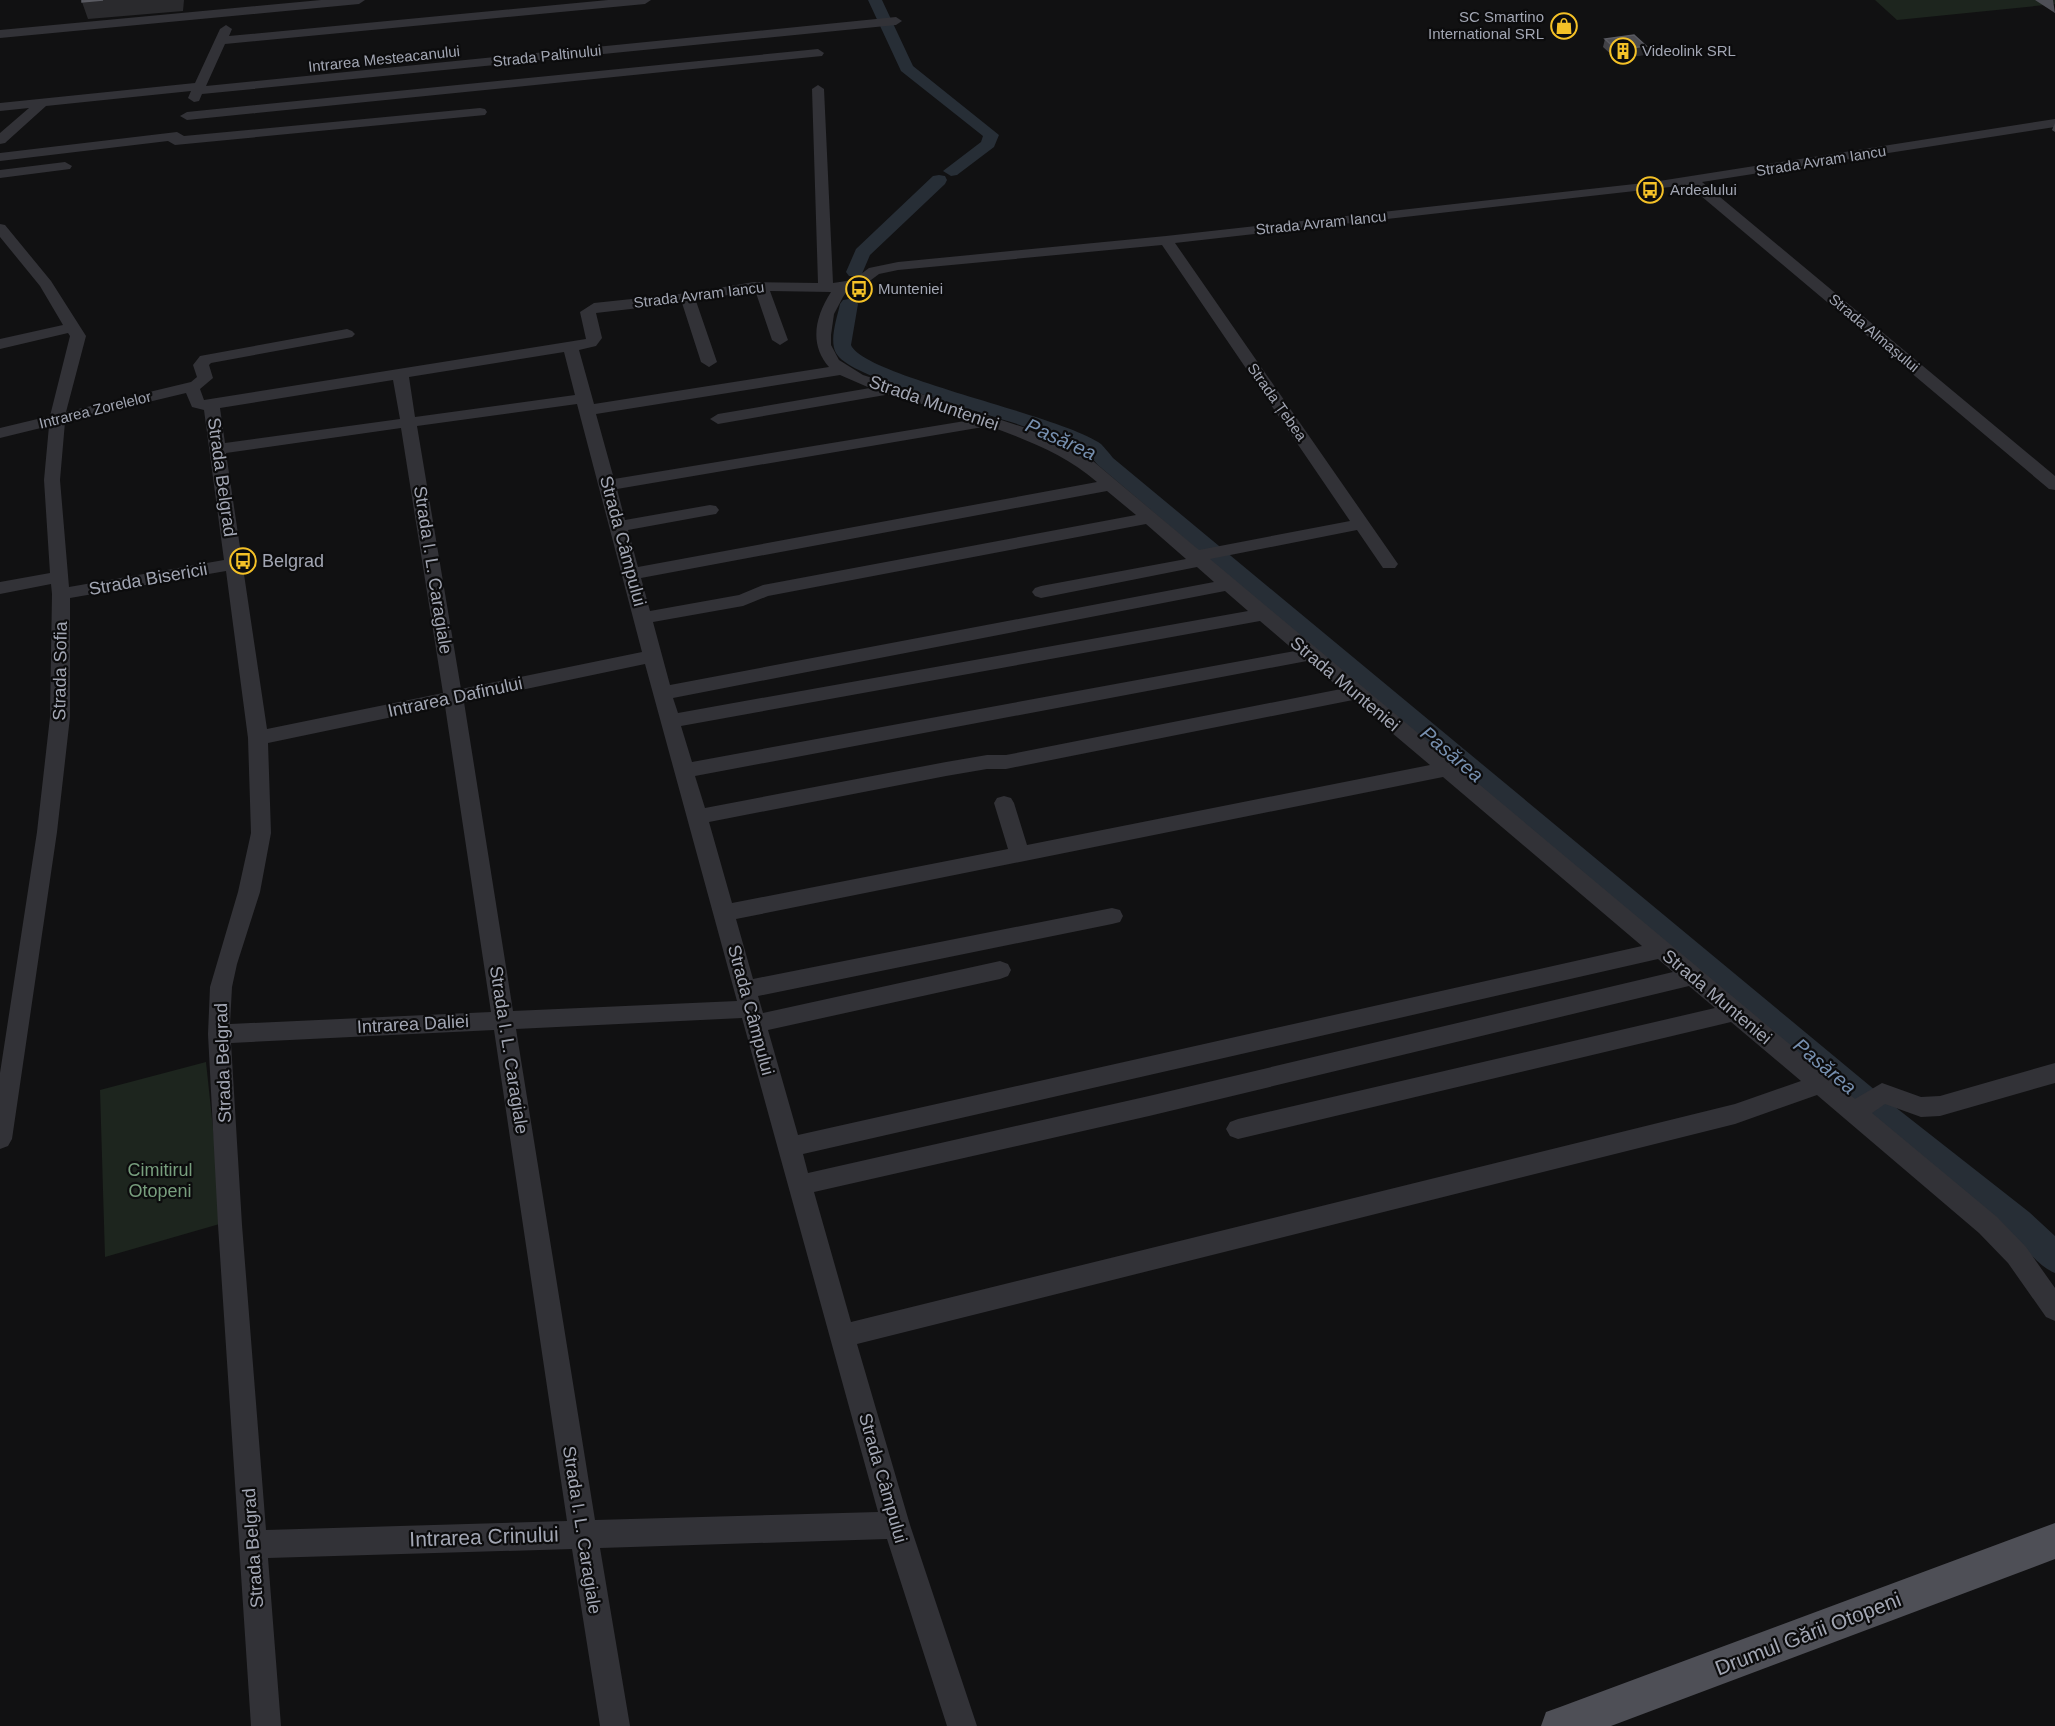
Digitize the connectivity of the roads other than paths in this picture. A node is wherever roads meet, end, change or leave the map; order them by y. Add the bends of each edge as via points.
1 (359, 0) edge
2 (645, 0) edge
3 (2043, 0) edge
4 (2055, 8) edge
5 (234, 12) junction
6 (894, 15) joint
7 (0, 34) edge
8 (220, 41) junction
9 (818, 52) dead end
10 (368, 61) dead end
11 (204, 82) junction
12 (818, 89) dead end
13 (43, 102) junction
14 (0, 107) edge
15 (480, 112) dead end
16 (187, 117) junction
17 (2055, 123) edge
18 (0, 140) edge
19 (174, 143) junction
20 (0, 158) edge
21 (65, 166) dead end
22 (0, 174) edge
23 (1692, 181) junction
24 (0, 228) edge
25 (1167, 240) junction
26 (761, 286) junction
27 (834, 287) junction
28 (688, 298) junction
29 (74, 327) junction
30 (347, 334) dead end
31 (780, 340) dead end
32 (0, 344) edge
33 (570, 346) junction
34 (708, 362) dead end
35 (843, 370) junction
36 (400, 373) junction
37 (189, 387) junction
38 (891, 388) junction
39 (211, 404) junction
40 (586, 404) junction
41 (57, 419) junction
42 (718, 419) dead end
43 (409, 422) junction
44 (989, 422) junction
45 (0, 433) edge
46 (218, 448) junction
47 (608, 485) junction
48 (1110, 485) junction
49 (2055, 485) edge
50 (710, 510) dead end
51 (1149, 518) junction
52 (1361, 524) junction
53 (619, 526) junction
54 (1204, 556) junction
55 (234, 564) junction
56 (1389, 564) dead end
57 (632, 574) junction
58 (1227, 585) junction
59 (60, 586) junction
60 (0, 588) edge
61 (1041, 592) dead end
62 (1263, 614) junction
63 (644, 618) junction
64 (1310, 654) junction
65 (653, 656) junction
66 (663, 693) junction
67 (1356, 693) junction
68 (453, 697) junction
69 (670, 721) junction
70 (258, 738) junction
71 (1446, 769) junction
72 (684, 771) junction
73 (1004, 803) dead end
74 (697, 817) junction
75 (1020, 854) junction
76 (724, 914) junction
77 (1112, 916) dead end
78 (1660, 950) junction
79 (1000, 970) dead end
80 (1692, 976) junction
81 (751, 1008) junction
82 (1734, 1012) junction
83 (505, 1019) junction
84 (219, 1034) junction
85 (1502, 1067) junction
86 (2055, 1073) edge
87 (1819, 1084) junction
88 (5, 1085) edge
89 (1857, 1111) junction
90 (1312, 1120) dead end
91 (1238, 1130) dead end
92 (0, 1138) edge
93 (789, 1147) junction
94 (800, 1185) junction
95 (2055, 1309) edge
96 (842, 1336) junction
97 (896, 1525) junction
98 (583, 1534) junction
99 (2055, 1541) edge
100 (253, 1544) junction
101 (266, 1726) edge
102 (615, 1726) edge
103 (962, 1726) edge
104 (1560, 1726) edge

1 - 5 street
2 - 8 street
3 - 4 main road
5 - 7 street
5 - 8 street
6 - 10 street, Intrarea Mesteacanului via 742,24
6 - 11 street, Strada Paltinului
8 - 11 street
9 - 16 street
11 - 13 street, Strada Paltinului
11 - 16 street
12 - 27 street
13 - 14 street, Strada Paltinului
13 - 18 street
15 - 19 street
16 - 19 street
17 - 23 street, Strada Avram Iancu
19 - 20 street
21 - 22 street
23 - 25 street, Strada Avram Iancu
23 - 49 street, Strada Almașului
24 - 29 street
25 - 27 street, Strada Avram Iancu via 890,267 874,271 858,283
25 - 52 street, Strada Țebea
26 - 27 street, Strada Avram Iancu
26 - 28 street, Strada Avram Iancu
26 - 31 street
27 - 35 street via 823,342 828,357
28 - 33 street, Strada Avram Iancu via 590,309 594,341
28 - 34 street
29 - 32 street
29 - 41 street, Strada Sofia via 77,344
30 - 37 street via 206,359 201,365 204,381
33 - 36 street
33 - 40 street, Strada Câmpului
35 - 38 street, Strada Munteniei
35 - 40 street
36 - 39 street
36 - 43 street, Strada I. L. Caragiale
37 - 39 street, Strada Belgrad via 198,404
37 - 41 street, Intrarea Zorelelor
38 - 42 street
38 - 44 street, Strada Munteniei
39 - 46 street, Strada Belgrad
40 - 43 street
40 - 47 street, Strada Câmpului
41 - 45 street, Intrarea Zorelelor
41 - 59 street, Strada Sofia via 52,491
43 - 46 street
43 - 68 street, Strada I. L. Caragiale
44 - 47 street
44 - 48 street, Strada Munteniei via 1057,447 1081,460
46 - 55 street, Strada Belgrad
47 - 53 street, Strada Câmpului
48 - 51 street, Strada Munteniei
48 - 57 street
50 - 53 street
51 - 54 street, Strada Munteniei
51 - 63 street via 763,591 743,600
52 - 54 street
52 - 56 street, Strada Țebea
53 - 57 street, Strada Câmpului
54 - 58 street, Strada Munteniei
54 - 61 street via 1184,566
55 - 59 street, Strada Bisericii
55 - 70 street, Strada Belgrad
57 - 63 street, Strada Câmpului
58 - 62 street, Strada Munteniei
58 - 66 street
59 - 60 street, Strada Bisericii
59 - 88 street, Strada Sofia via 60,717 46,832
62 - 64 street, Strada Munteniei
62 - 69 street
63 - 65 street, Strada Câmpului
64 - 67 street, Strada Munteniei
64 - 72 street
65 - 66 street, Strada Câmpului
65 - 68 street, Intrarea Dafinului
66 - 69 street, Strada Câmpului
67 - 71 street, Strada Munteniei
67 - 74 street via 1006,762 946,769
68 - 70 street, Intrarea Dafinului
68 - 83 street, Strada I. L. Caragiale
69 - 72 street, Strada Câmpului
70 - 84 street, Strada Belgrad via 261,833 249,892 223,976
71 - 75 street
71 - 78 street, Strada Munteniei
72 - 74 street, Strada Câmpului
73 - 75 street
74 - 76 street, Strada Câmpului
75 - 76 street
76 - 81 street, Strada Câmpului
77 - 81 street
78 - 80 street, Strada Munteniei
78 - 93 street
79 - 81 street
80 - 82 street, Strada Munteniei
80 - 94 street
81 - 83 street, Intrarea Daliei
81 - 93 street, Strada Câmpului
82 - 85 street
82 - 87 street, Strada Munteniei
83 - 84 street, Intrarea Daliei
83 - 98 street, Strada I. L. Caragiale
84 - 100 street, Strada Belgrad
85 - 90 street via 1500,1076 1492,1080
85 - 91 street
86 - 89 street via 1940,1106 1921,1107 1882,1093
87 - 89 street, Strada Munteniei
87 - 96 street via 1735,1114
88 - 92 street, Strada Sofia
89 - 95 street, Strada Munteniei via 1988,1225 2017,1255
93 - 94 street, Strada Câmpului
94 - 96 street, Strada Câmpului
96 - 97 street, Strada Câmpului
97 - 98 street, Intrarea Crinului
97 - 103 street, Strada Câmpului
98 - 100 street, Intrarea Crinului
98 - 102 street, Strada I. L. Caragiale
99 - 104 main road, Drumul Gării Otopeni
100 - 101 street, Strada Belgrad

